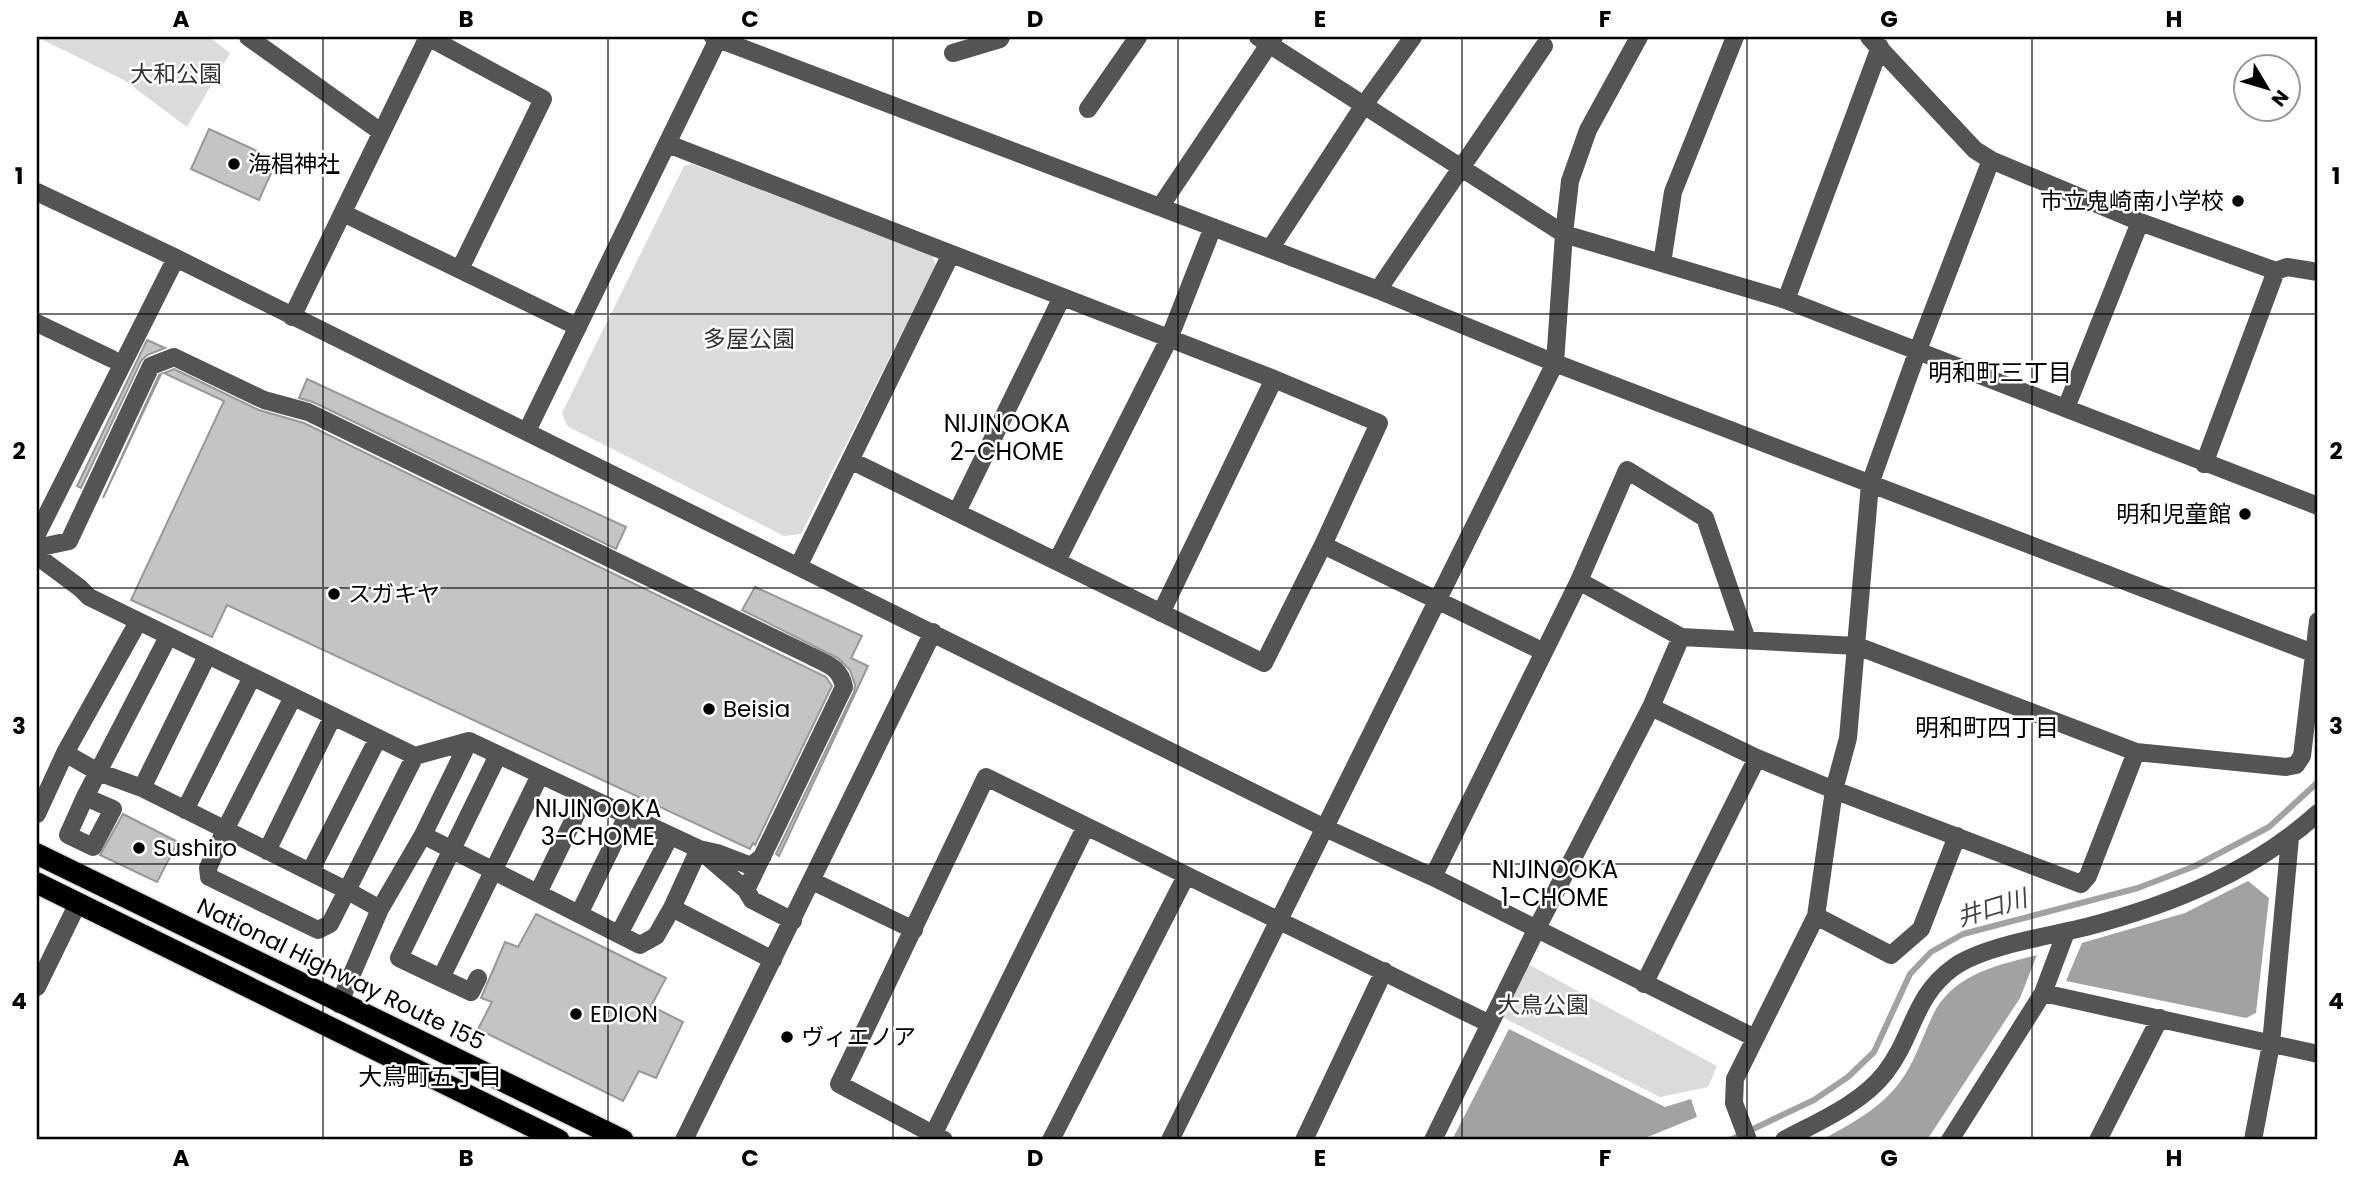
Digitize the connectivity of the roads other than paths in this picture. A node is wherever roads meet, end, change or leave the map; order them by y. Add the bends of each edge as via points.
1 (248, 37) edge
2 (428, 37) edge
3 (717, 37) edge
4 (1001, 37) edge
5 (1138, 37) edge
6 (1413, 37) edge
7 (1639, 37) edge
8 (1735, 37) edge
9 (1267, 39) edge
10 (1874, 42) edge
11 (1545, 46) dead end
12 (953, 53) dead end
13 (1364, 104) junction
14 (1088, 110) dead end
15 (382, 132) junction
16 (668, 144) junction
17 (1991, 160) junction
18 (1460, 167) junction
19 (37, 192) edge
20 (1160, 207) junction
21 (344, 213) junction
22 (2140, 222) junction
23 (1213, 227) junction
24 (1564, 234) junction
25 (1270, 249) junction
26 (951, 254) junction
27 (170, 256) junction
28 (1662, 263) junction
29 (460, 269) junction
30 (2276, 271) junction
31 (2318, 272) edge
32 (1378, 290) junction
33 (1062, 297) junction
34 (1786, 300) junction
35 (292, 317) junction
36 (37, 323) edge
37 (578, 327) junction
38 (1168, 339) junction
39 (1918, 350) junction
40 (112, 359) junction
41 (1556, 363) junction
42 (1274, 379) junction
43 (2066, 408) junction
44 (527, 431) junction
45 (852, 461) junction
46 (2204, 464) junction
47 (1870, 484) junction
48 (2318, 506) edge
49 (957, 512) junction
50 (37, 516) edge
51 (37, 534) edge
52 (1323, 545) junction
53 (37, 548) edge
54 (37, 555) edge
55 (1056, 561) junction
56 (799, 565) junction
57 (1579, 581) junction
58 (1437, 599) junction
59 (1161, 613) junction
60 (2318, 621) edge
61 (138, 622) junction
62 (933, 632) junction
63 (168, 637) junction
64 (1681, 637) junction
65 (1747, 640) junction
66 (1857, 646) junction
67 (1544, 652) junction
68 (2316, 654) edge
69 (207, 656) junction
70 (251, 677) junction
71 (293, 697) junction
72 (1651, 707) junction
73 (333, 716) junction
74 (378, 738) junction
75 (469, 741) junction
76 (2136, 752) junction
77 (65, 753) junction
78 (498, 755) junction
79 (415, 756) junction
80 (1757, 758) junction
81 (98, 772) junction
82 (540, 775) junction
83 (142, 788) junction
84 (1834, 790) junction
85 (585, 796) junction
86 (85, 797) dead end
87 (185, 810) junction
88 (2318, 813) edge
89 (37, 814) edge
90 (627, 816) junction
91 (1086, 825) junction
92 (1325, 828) junction
93 (225, 830) junction
94 (423, 835) junction
95 (670, 836) junction
96 (1957, 836) junction
97 (2290, 838) junction
98 (699, 849) junction
99 (452, 850) junction
100 (267, 851) junction
101 (37, 854) edge
102 (763, 856) junction
103 (494, 871) junction
104 (310, 872) junction
105 (1186, 876) junction
106 (1433, 877) junction
107 (812, 881) junction
108 (37, 883) edge
109 (746, 890) junction
110 (348, 891) junction
111 (538, 894) junction
112 (78, 903) junction
113 (672, 908) junction
114 (380, 909) junction
115 (579, 914) junction
116 (1816, 916) junction
117 (1280, 920) junction
118 (793, 921) junction
119 (1537, 928) junction
120 (914, 930) junction
121 (2066, 932) junction
122 (619, 934) junction
123 (774, 960) junction
124 (1384, 971) junction
125 (441, 978) junction
126 (478, 978) dead end
127 (1644, 984) junction
128 (37, 988) edge
129 (2043, 993) junction
130 (339, 1004) junction
131 (2160, 1018) junction
132 (1490, 1024) junction
133 (1755, 1038) junction
134 (2271, 1044) junction
135 (2318, 1054) edge
136 (939, 1138) edge
137 (559, 1140) edge
138 (623, 1140) edge
139 (684, 1140) edge
140 (1051, 1140) edge
141 (1170, 1140) edge
142 (1304, 1140) edge
143 (1433, 1140) edge
144 (1748, 1140) edge
145 (1784, 1140) edge
146 (1950, 1140) edge
147 (2098, 1140) edge
148 (2253, 1140) edge

1 - 15 street
2 - 15 street
2 - 29 street via 544,99
3 - 16 street
3 - 20 street
4 - 12 street
5 - 14 street
6 - 13 street
7 - 24 street via 1588,130 1570,181
8 - 28 street via 1674,192
9 - 13 street
9 - 20 street
10 - 17 street via 1975,150
10 - 34 street
11 - 18 street
13 - 18 street
13 - 25 street
15 - 21 street
16 - 26 street
16 - 37 street
17 - 22 street
17 - 39 street
18 - 24 street
18 - 32 street
19 - 27 street
20 - 23 street
21 - 29 street
21 - 35 street
22 - 30 street
22 - 43 street
23 - 25 street
23 - 38 street
24 - 28 street
24 - 41 street
25 - 32 street
26 - 33 street
26 - 45 street
27 - 35 street
27 - 40 street
27 - 51 street
28 - 34 street
29 - 37 street
30 - 31 street via 2287,267
30 - 46 street
32 - 41 street
33 - 38 street
33 - 49 street
34 - 39 street
35 - 44 street
36 - 40 street
37 - 44 street
38 - 42 street
38 - 55 street
39 - 43 street
39 - 47 street
40 - 50 street
41 - 47 street
41 - 58 street
42 - 52 street via 1379,423
42 - 59 street
43 - 46 street
44 - 56 street
45 - 49 street
45 - 56 street
46 - 48 street
47 - 66 street
47 - 68 street
49 - 55 street
52 - 58 street
52 - 59 street via 1264,663
53 - 102 street via 69,541 151,366 174,358 264,400 309,412 842,675 844,687
54 - 61 street via 89,597
55 - 59 street
56 - 62 street
57 - 64 street
57 - 65 street via 1627,470 1705,518
57 - 67 street
58 - 67 street
58 - 92 street
60 - 68 street
61 - 63 street
61 - 77 street
62 - 92 street
62 - 107 street
63 - 69 street
63 - 81 street
64 - 65 street
64 - 72 street
65 - 66 street
66 - 76 street
66 - 84 street via 1848,738
67 - 106 street
68 - 76 street via 2302,756 2296,765
69 - 70 street
69 - 83 street
70 - 71 street
70 - 87 street
71 - 73 street
71 - 93 street
72 - 80 street
72 - 119 street
73 - 74 street
73 - 100 street
74 - 79 street
74 - 104 street
75 - 78 street
75 - 79 street
75 - 94 street
76 - 96 street via 2083,883
77 - 81 street
77 - 89 street
78 - 82 street
78 - 99 street
79 - 110 street
80 - 84 street
80 - 127 street
81 - 83 street
81 - 86 street
82 - 85 street
82 - 103 street
83 - 87 street
84 - 96 street
84 - 116 street
85 - 90 street
85 - 111 street
87 - 93 street
88 - 97 street
90 - 95 street
90 - 115 street
91 - 105 street
91 - 120 street via 986,777
91 - 136 street
92 - 106 street
92 - 117 street
93 - 100 street
93 - 110 street via 208,868 209,877 318,930 330,924
94 - 99 street
94 - 114 street
95 - 98 street
95 - 122 street
96 - 116 street via 1921,929 1891,956
97 - 121 street via 2236,871 2170,902
97 - 134 street
98 - 102 street via 751,866
98 - 109 street
98 - 113 street
99 - 103 street
99 - 125 street via 399,958
100 - 104 street
101 - 130 highway, National Highway Route 155
102 - 109 street
103 - 111 street
103 - 125 street
104 - 110 street
105 - 117 street
105 - 140 street
106 - 119 street
107 - 118 street
107 - 120 street
108 - 112 highway
109 - 118 street via 752,900
110 - 114 street
111 - 115 street
112 - 128 street
112 - 137 highway
113 - 122 street via 656,936 640,945
113 - 123 street
114 - 130 street
115 - 122 street
116 - 133 street
117 - 124 street
117 - 141 street
118 - 123 street
119 - 127 street
119 - 132 street
120 - 136 street via 839,1084
121 - 129 street
121 - 145 street via 1989,951 1955,966 1933,985 1917,1009 1902,1048 1884,1075 1860,1096
123 - 139 street
124 - 132 street
124 - 142 street
125 - 126 street via 471,992
127 - 133 street
129 - 131 street
129 - 146 street
130 - 138 highway, National Highway Route 155
131 - 134 street
131 - 147 street
132 - 143 street
133 - 144 street via 1735,1079 1734,1103
134 - 135 street
134 - 148 street

